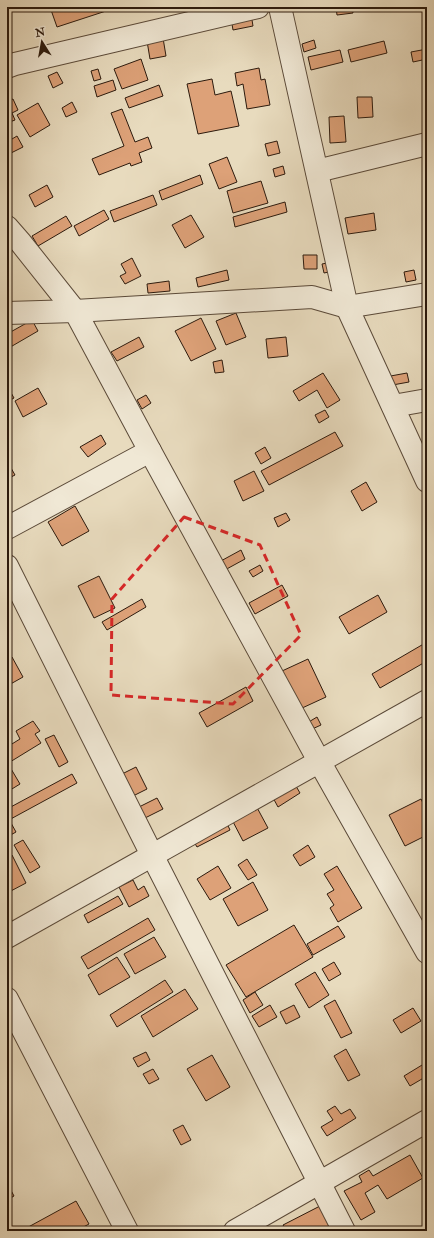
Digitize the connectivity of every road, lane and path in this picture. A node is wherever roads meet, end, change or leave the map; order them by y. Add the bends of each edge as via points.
1 (258, 7) edge
2 (280, 7) edge
3 (7, 67) edge
4 (427, 144) edge
5 (317, 171) junction
6 (7, 227) edge
7 (427, 294) edge
8 (347, 307) junction
9 (75, 311) junction
10 (7, 313) edge
11 (427, 400) edge
12 (393, 406) junction
13 (150, 451) junction
14 (427, 481) edge
15 (7, 528) edge
16 (7, 566) edge
17 (427, 701) edge
18 (319, 761) junction
19 (152, 855) junction
20 (7, 937) edge
21 (427, 952) edge
22 (7, 999) edge
23 (427, 1121) edge
24 (319, 1183) junction
25 (127, 1231) edge
26 (234, 1231) edge
27 (344, 1231) edge

1 - 3 street
2 - 5 street
4 - 5 street
5 - 8 street
6 - 9 street
7 - 8 street
8 - 9 street via 312,297
8 - 12 street
9 - 10 street
9 - 13 street
11 - 12 street
12 - 14 street
13 - 15 street
13 - 18 street
16 - 19 street
17 - 18 street
18 - 19 street
18 - 21 street
19 - 20 street
19 - 24 street
22 - 25 street
23 - 24 street
24 - 26 street
24 - 27 street

